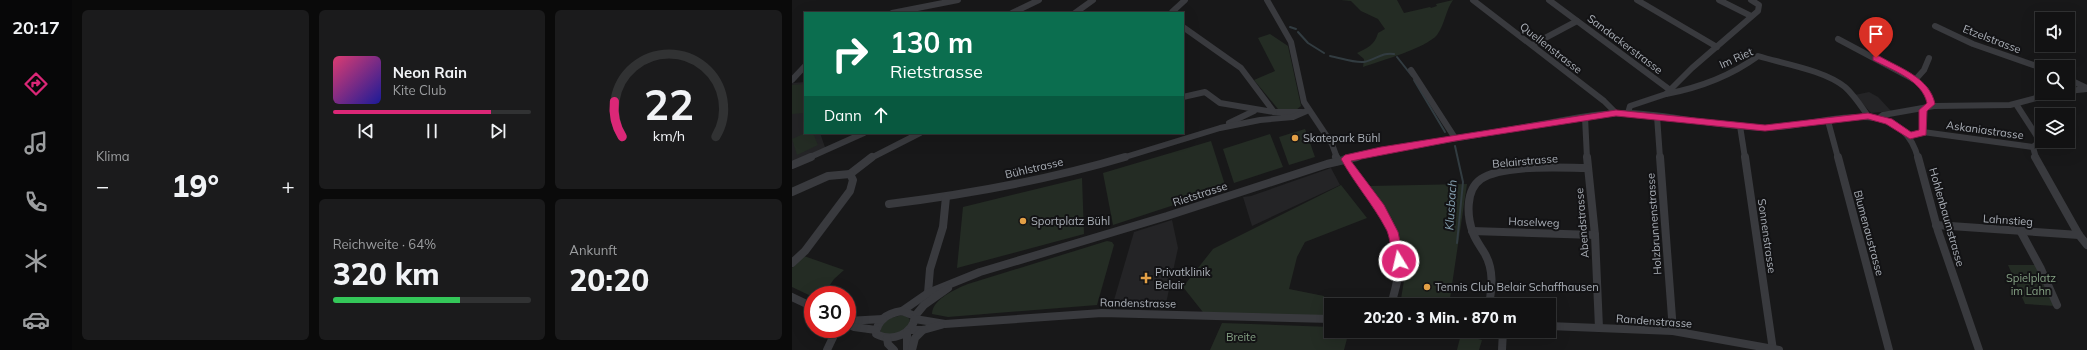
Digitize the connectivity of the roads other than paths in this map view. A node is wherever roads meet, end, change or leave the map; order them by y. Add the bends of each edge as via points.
1 (958, 0) edge
2 (1039, 0) edge
3 (1093, 0) edge
4 (1185, 0) edge
5 (1267, 0) edge
6 (1473, 0) edge
7 (1549, 0) edge
8 (1636, 0) edge
9 (1719, 0) edge
10 (1751, 0) edge
11 (897, 12) edge
12 (1014, 12) edge
13 (1076, 12) edge
14 (1173, 12) edge
15 (1751, 16) junction
16 (1578, 21) junction
17 (1935, 26) dead end
18 (1184, 28) edge
19 (1838, 39) dead end
20 (1532, 45) junction
21 (1717, 46) junction
22 (1929, 58) dead end
23 (2035, 66) edge
24 (804, 67) edge
25 (1411, 70) dead end
26 (792, 80) edge
27 (1915, 80) junction
28 (2075, 83) edge
29 (2087, 89) edge
30 (2075, 90) edge
31 (1668, 92) junction
32 (1184, 97) edge
33 (2035, 99) edge
34 (2016, 104) junction
35 (1927, 107) junction
36 (1254, 111) junction
37 (1307, 111) junction
38 (1274, 112) junction
39 (1616, 113) junction
40 (1628, 113) junction
41 (1585, 116) junction
42 (1657, 116) junction
43 (1868, 116) junction
44 (1879, 118) junction
45 (1828, 121) junction
46 (1740, 126) junction
47 (1220, 128) junction
48 (1923, 132) junction
49 (862, 134) edge
50 (918, 134) edge
51 (1910, 136) junction
52 (1455, 138) junction
53 (2033, 147) junction
54 (1341, 160) junction
55 (792, 165) edge
56 (1587, 168) junction
57 (850, 174) junction
58 (792, 192) edge
59 (946, 197) junction
60 (888, 204) dead end
61 (1936, 225) junction
62 (1472, 231) junction
63 (2022, 232) junction
64 (1595, 235) junction
65 (2079, 235) junction
66 (2087, 245) edge
67 (792, 263) edge
68 (956, 282) junction
69 (928, 293) junction
70 (792, 297) edge
71 (1393, 298) edge
72 (1490, 298) edge
73 (804, 303) edge
74 (2057, 305) dead end
75 (902, 311) junction
76 (915, 318) junction
77 (882, 319) junction
78 (1324, 319) edge
79 (856, 321) edge
80 (945, 324) junction
81 (1556, 326) edge
82 (856, 327) edge
83 (1599, 328) junction
84 (876, 330) junction
85 (923, 330) junction
86 (908, 331) junction
87 (1673, 331) junction
88 (833, 338) edge
89 (888, 338) junction
90 (1502, 338) edge
91 (1775, 349) edge
92 (827, 350) edge
93 (894, 350) edge
94 (907, 350) edge
95 (912, 350) edge
96 (1502, 350) edge
97 (1888, 350) edge
98 (1979, 350) edge

1 - 11 street
2 - 12 street
3 - 13 street
4 - 14 street
5 - 37 street via 1291,42
6 - 20 street, Quellenstrasse
7 - 16 street, Sandackerstrasse
8 - 21 street
9 - 15 street
10 - 15 street via 1759,8
15 - 21 street
16 - 20 street
16 - 31 street, Sandackerstrasse
17 - 23 street, Etzelstrasse via 1973,44
18 - 38 street via 1241,68
19 - 27 street
20 - 39 street, Quellenstrasse
21 - 31 street
22 - 27 street via 1924,70
24 - 26 street
25 - 52 street
27 - 35 street via 1929,93 1931,104
28 - 29 street
29 - 30 street
31 - 40 street via 1630,106
31 - 43 street, Im Riet via 1675,93 1711,80 1751,63 1758,56 1840,84
32 - 36 street via 1205,92 1220,103
33 - 34 street
34 - 35 street
34 - 53 street via 2040,141
35 - 44 street via 1882,115
35 - 48 street via 1923,110
36 - 38 street
36 - 47 street, Bühlstrasse
37 - 38 street
37 - 47 street, Bühlstrasse via 1293,117
37 - 54 street
39 - 40 street, Rietstrasse
39 - 41 street, Rietstrasse
40 - 42 street, Rietstrasse
41 - 52 street, Rietstrasse
41 - 56 street, Abendstrasse
42 - 46 street, Rietstrasse
42 - 87 street, Holzbrunnenstrasse
43 - 44 street
43 - 45 street, Rietstrasse
44 - 51 street via 1897,126
45 - 46 street, Rietstrasse via 1777,127
45 - 97 street, Blumenaustrasse
46 - 91 street, Sonnenstrasse
47 - 59 street, Bühlstrasse via 1113,161
48 - 51 street, Askaniastrasse
48 - 53 street, Askaniastrasse
49 - 55 street
50 - 57 street via 873,156
51 - 61 street, Hohlenbaumstrasse via 1917,149
52 - 54 street, Rietstrasse via 1376,151
53 - 65 street via 2035,156
54 - 68 street, Rietstrasse via 980,272
54 - 71 street via 1380,208 1394,235 1399,261
56 - 62 street, Belairstrasse via 1527,169 1481,178 1471,195 1469,213
56 - 64 street, Abendstrasse
57 - 58 street via 828,176
57 - 67 street via 853,180 850,191
59 - 60 street, Bühlstrasse
59 - 69 street via 942,230 930,266
61 - 63 street, Lahnstieg
61 - 98 street, Hohlenbaumstrasse
62 - 64 street, Haselweg
62 - 72 street, Belairstrasse via 1488,260 1493,285
63 - 65 street, Lahnstieg
63 - 74 street
64 - 83 street, Abendstrasse
65 - 66 street
68 - 69 street, Rietstrasse
68 - 76 street, Rietstrasse via 924,305
69 - 75 street, Rietstrasse
70 - 73 street
75 - 76 street via 910,313
75 - 77 street
76 - 80 street, Randenstrasse
76 - 86 street
77 - 79 street
77 - 84 street
78 - 80 street, Randenstrasse via 1102,313
80 - 85 street, Randenstrasse
81 - 83 street, Randenstrasse
82 - 84 street
83 - 87 street, Randenstrasse
84 - 89 street via 878,335
85 - 86 street, Randenstrasse
85 - 95 street via 916,338
86 - 89 street via 900,336
86 - 94 street
87 - 91 street, Randenstrasse
88 - 92 street
89 - 93 street via 888,344
90 - 96 street

